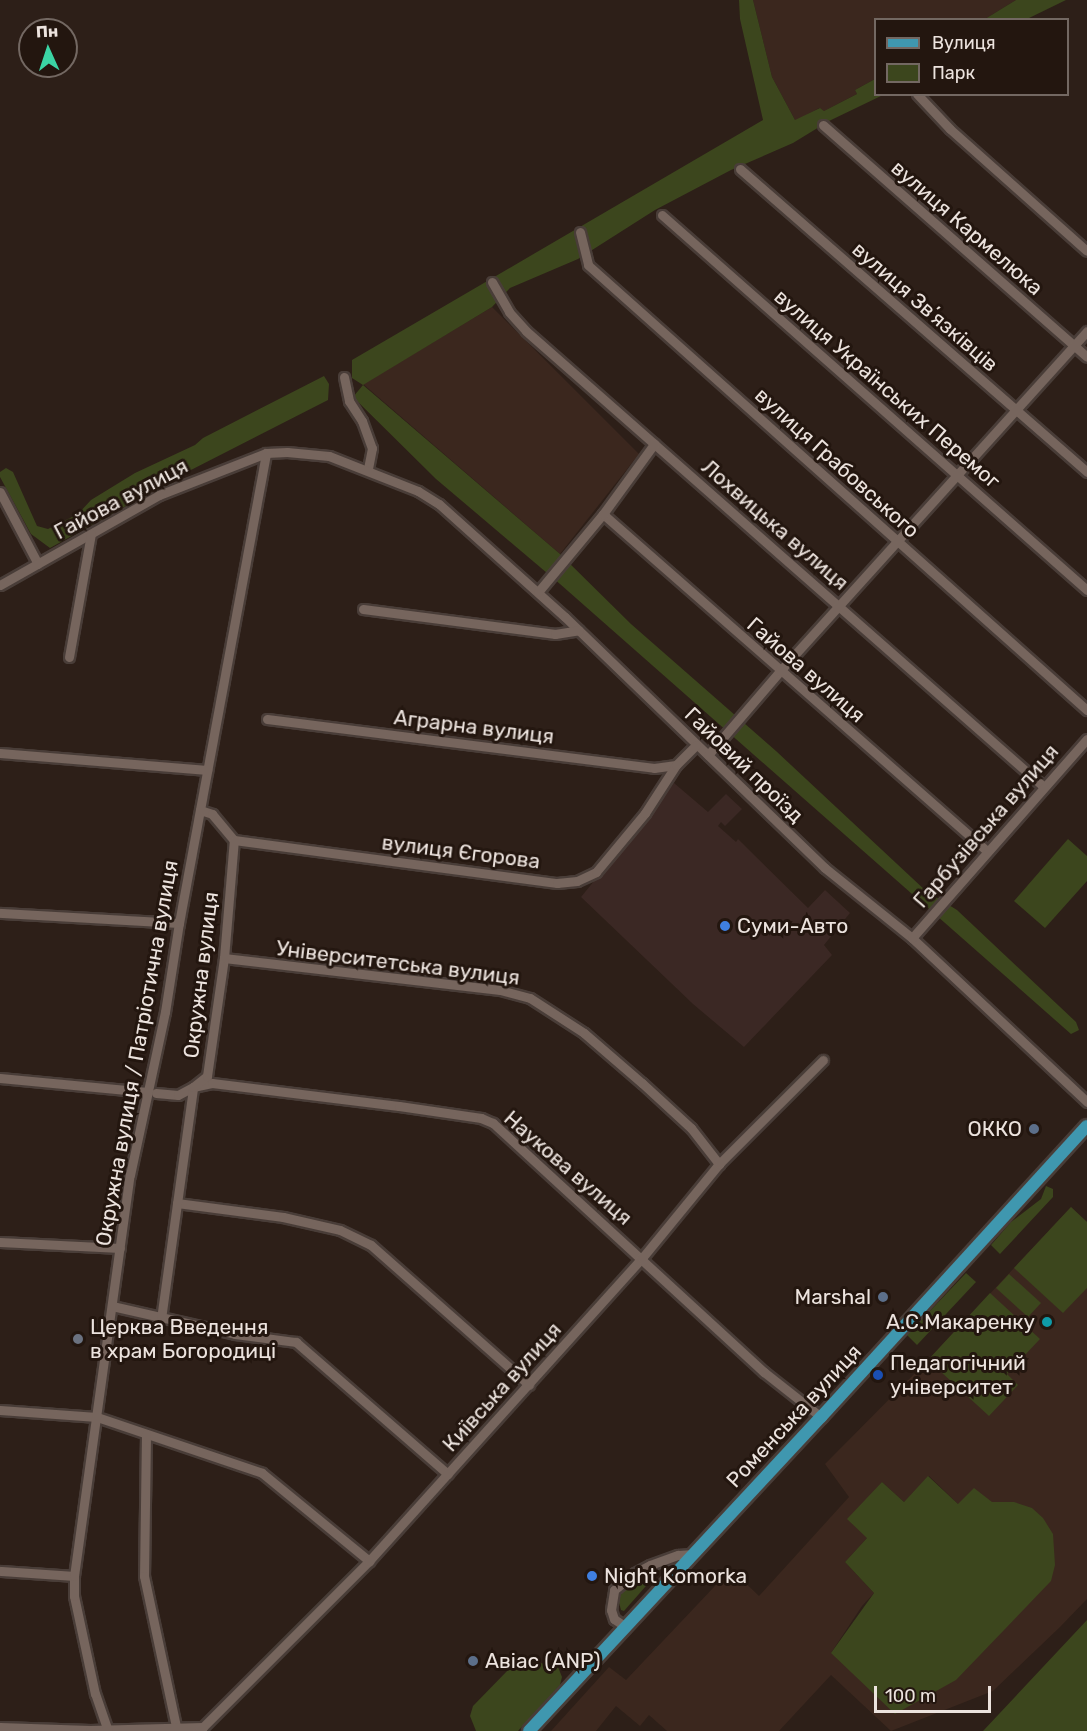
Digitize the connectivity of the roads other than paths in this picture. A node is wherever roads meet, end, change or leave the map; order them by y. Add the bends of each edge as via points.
1 (919, 96) edge
2 (823, 125) dead end
3 (740, 169) dead end
4 (662, 215) dead end
5 (580, 232) dead end
6 (1087, 251) edge
7 (492, 282) dead end
8 (1087, 331) edge
9 (1074, 346) junction
10 (1087, 357) edge
11 (344, 377) dead end
12 (1016, 410) junction
13 (654, 444) junction
14 (266, 453) junction
15 (368, 469) junction
16 (1087, 472) edge
17 (958, 476) junction
18 (0, 492) edge
19 (603, 514) junction
20 (91, 534) junction
21 (898, 541) junction
22 (38, 564) junction
23 (0, 585) edge
24 (1087, 590) edge
25 (538, 592) junction
26 (840, 605) junction
27 (363, 609) dead end
28 (579, 630) junction
29 (69, 657) dead end
30 (780, 671) junction
31 (1087, 710) edge
32 (267, 719) dead end
33 (1087, 739) edge
34 (696, 745) junction
35 (0, 753) edge
36 (708, 755) junction
37 (676, 765) junction
38 (207, 770) junction
39 (1044, 787) junction
40 (200, 810) junction
41 (234, 840) junction
42 (987, 851) junction
43 (0, 913) edge
44 (179, 922) junction
45 (912, 938) junction
46 (224, 958) junction
47 (823, 1060) dead end
48 (0, 1078) edge
49 (193, 1087) junction
50 (151, 1092) junction
51 (1087, 1102) edge
52 (1087, 1126) edge
53 (719, 1164) junction
54 (177, 1203) junction
55 (0, 1242) edge
56 (120, 1248) junction
57 (642, 1258) junction
58 (112, 1306) junction
59 (161, 1319) junction
60 (529, 1385) junction
61 (0, 1410) edge
62 (97, 1416) junction
63 (822, 1417) junction
64 (146, 1434) junction
65 (448, 1474) junction
66 (693, 1554) junction
67 (369, 1561) junction
68 (0, 1570) edge
69 (74, 1576) junction
70 (626, 1627) junction
71 (0, 1727) edge
72 (178, 1729) edge
73 (201, 1729) edge
74 (108, 1730) edge
75 (529, 1731) edge

1 - 6 street via 950,129
2 - 9 street, вулиця Кармелюка
3 - 12 street, вулиця Звʼязківців
4 - 17 street, вулиця Українських Перемог
5 - 21 street, вулиця Грабовського via 588,265
7 - 13 street, Лохвицька вулиця via 509,312 526,331
8 - 9 street
9 - 10 street, вулиця Кармелюка
9 - 12 street
11 - 15 street via 349,401 372,448
12 - 16 street, вулиця Звʼязківців
12 - 17 street
13 - 19 street
13 - 26 street, Лохвицька вулиця
14 - 15 street, Гайова вулиця via 329,456
14 - 20 street, Гайова вулиця via 169,490
14 - 38 street, Окружна вулиця / Патріотична вулиця
15 - 25 street, Гайовий проїзд via 439,504
17 - 21 street
17 - 24 street, вулиця Українських Перемог
18 - 22 street
19 - 25 street
19 - 30 street, Гайова вулиця
20 - 22 street, Гайова вулиця
20 - 29 street
21 - 26 street
21 - 31 street, вулиця Грабовського
22 - 23 street, Гайова вулиця
25 - 28 street, Гайовий проїзд
26 - 30 street
26 - 39 street, Лохвицька вулиця
27 - 28 street via 555,634
28 - 34 street, Гайовий проїзд
30 - 36 street
30 - 42 street, Гайова вулиця
32 - 37 street, Аграрна вулиця via 654,768
33 - 39 street, Гарбузівська вулиця
34 - 36 street, Гайовий проїзд
34 - 37 street, вулиця Єгорова
35 - 38 street
36 - 45 street, Гайовий проїзд via 825,868
37 - 41 street, вулиця Єгорова via 645,813 596,872 577,881 557,882
38 - 40 street, Окружна вулиця / Патріотична вулиця
39 - 42 street, Гарбузівська вулиця
40 - 41 street via 212,814
40 - 44 street, Окружна вулиця / Патріотична вулиця
41 - 46 street, Окружна вулиця
42 - 45 street, Гарбузівська вулиця
43 - 44 street
44 - 50 street, Окружна вулиця / Патріотична вулиця
45 - 51 street, Гайовий проїзд
46 - 49 street, Окружна вулиця via 207,1076
46 - 53 street, Університетська вулиця via 500,990 530,998 584,1033 642,1083 691,1128
47 - 53 street, Київська вулиця
48 - 50 street, Наукова вулиця
49 - 50 street, Наукова вулиця via 178,1095
49 - 54 street, Окружна вулиця
49 - 57 street, Наукова вулиця via 212,1083 482,1118 504,1132
50 - 56 street, Окружна вулиця / Патріотична вулиця via 130,1175
52 - 63 main road, Роменська вулиця
53 - 57 street, Київська вулиця
54 - 59 street, Окружна вулиця
54 - 60 street via 294,1220 340,1230 371,1245
55 - 56 street
56 - 58 street, Окружна вулиця / Патріотична вулиця
57 - 60 street, Київська вулиця
57 - 63 street, Наукова вулиця via 764,1372
58 - 59 street
58 - 62 street, Окружна вулиця / Патріотична вулиця
59 - 65 street via 296,1342
60 - 65 street, Київська вулиця
61 - 62 street
62 - 64 street
62 - 69 street, Окружна вулиця / Патріотична вулиця
63 - 66 main road, Роменська вулиця
64 - 67 street via 262,1473
64 - 72 street via 144,1576
65 - 67 street, Київська вулиця
66 - 70 main road, Роменська вулиця
66 - 70 street via 650,1565 614,1590 614,1620
67 - 73 street, Київська вулиця
68 - 69 street
69 - 74 street, Окружна вулиця / Патріотична вулиця via 74,1596 92,1683
70 - 75 main road, Роменська вулиця
71 - 74 street
72 - 73 street
72 - 74 street

